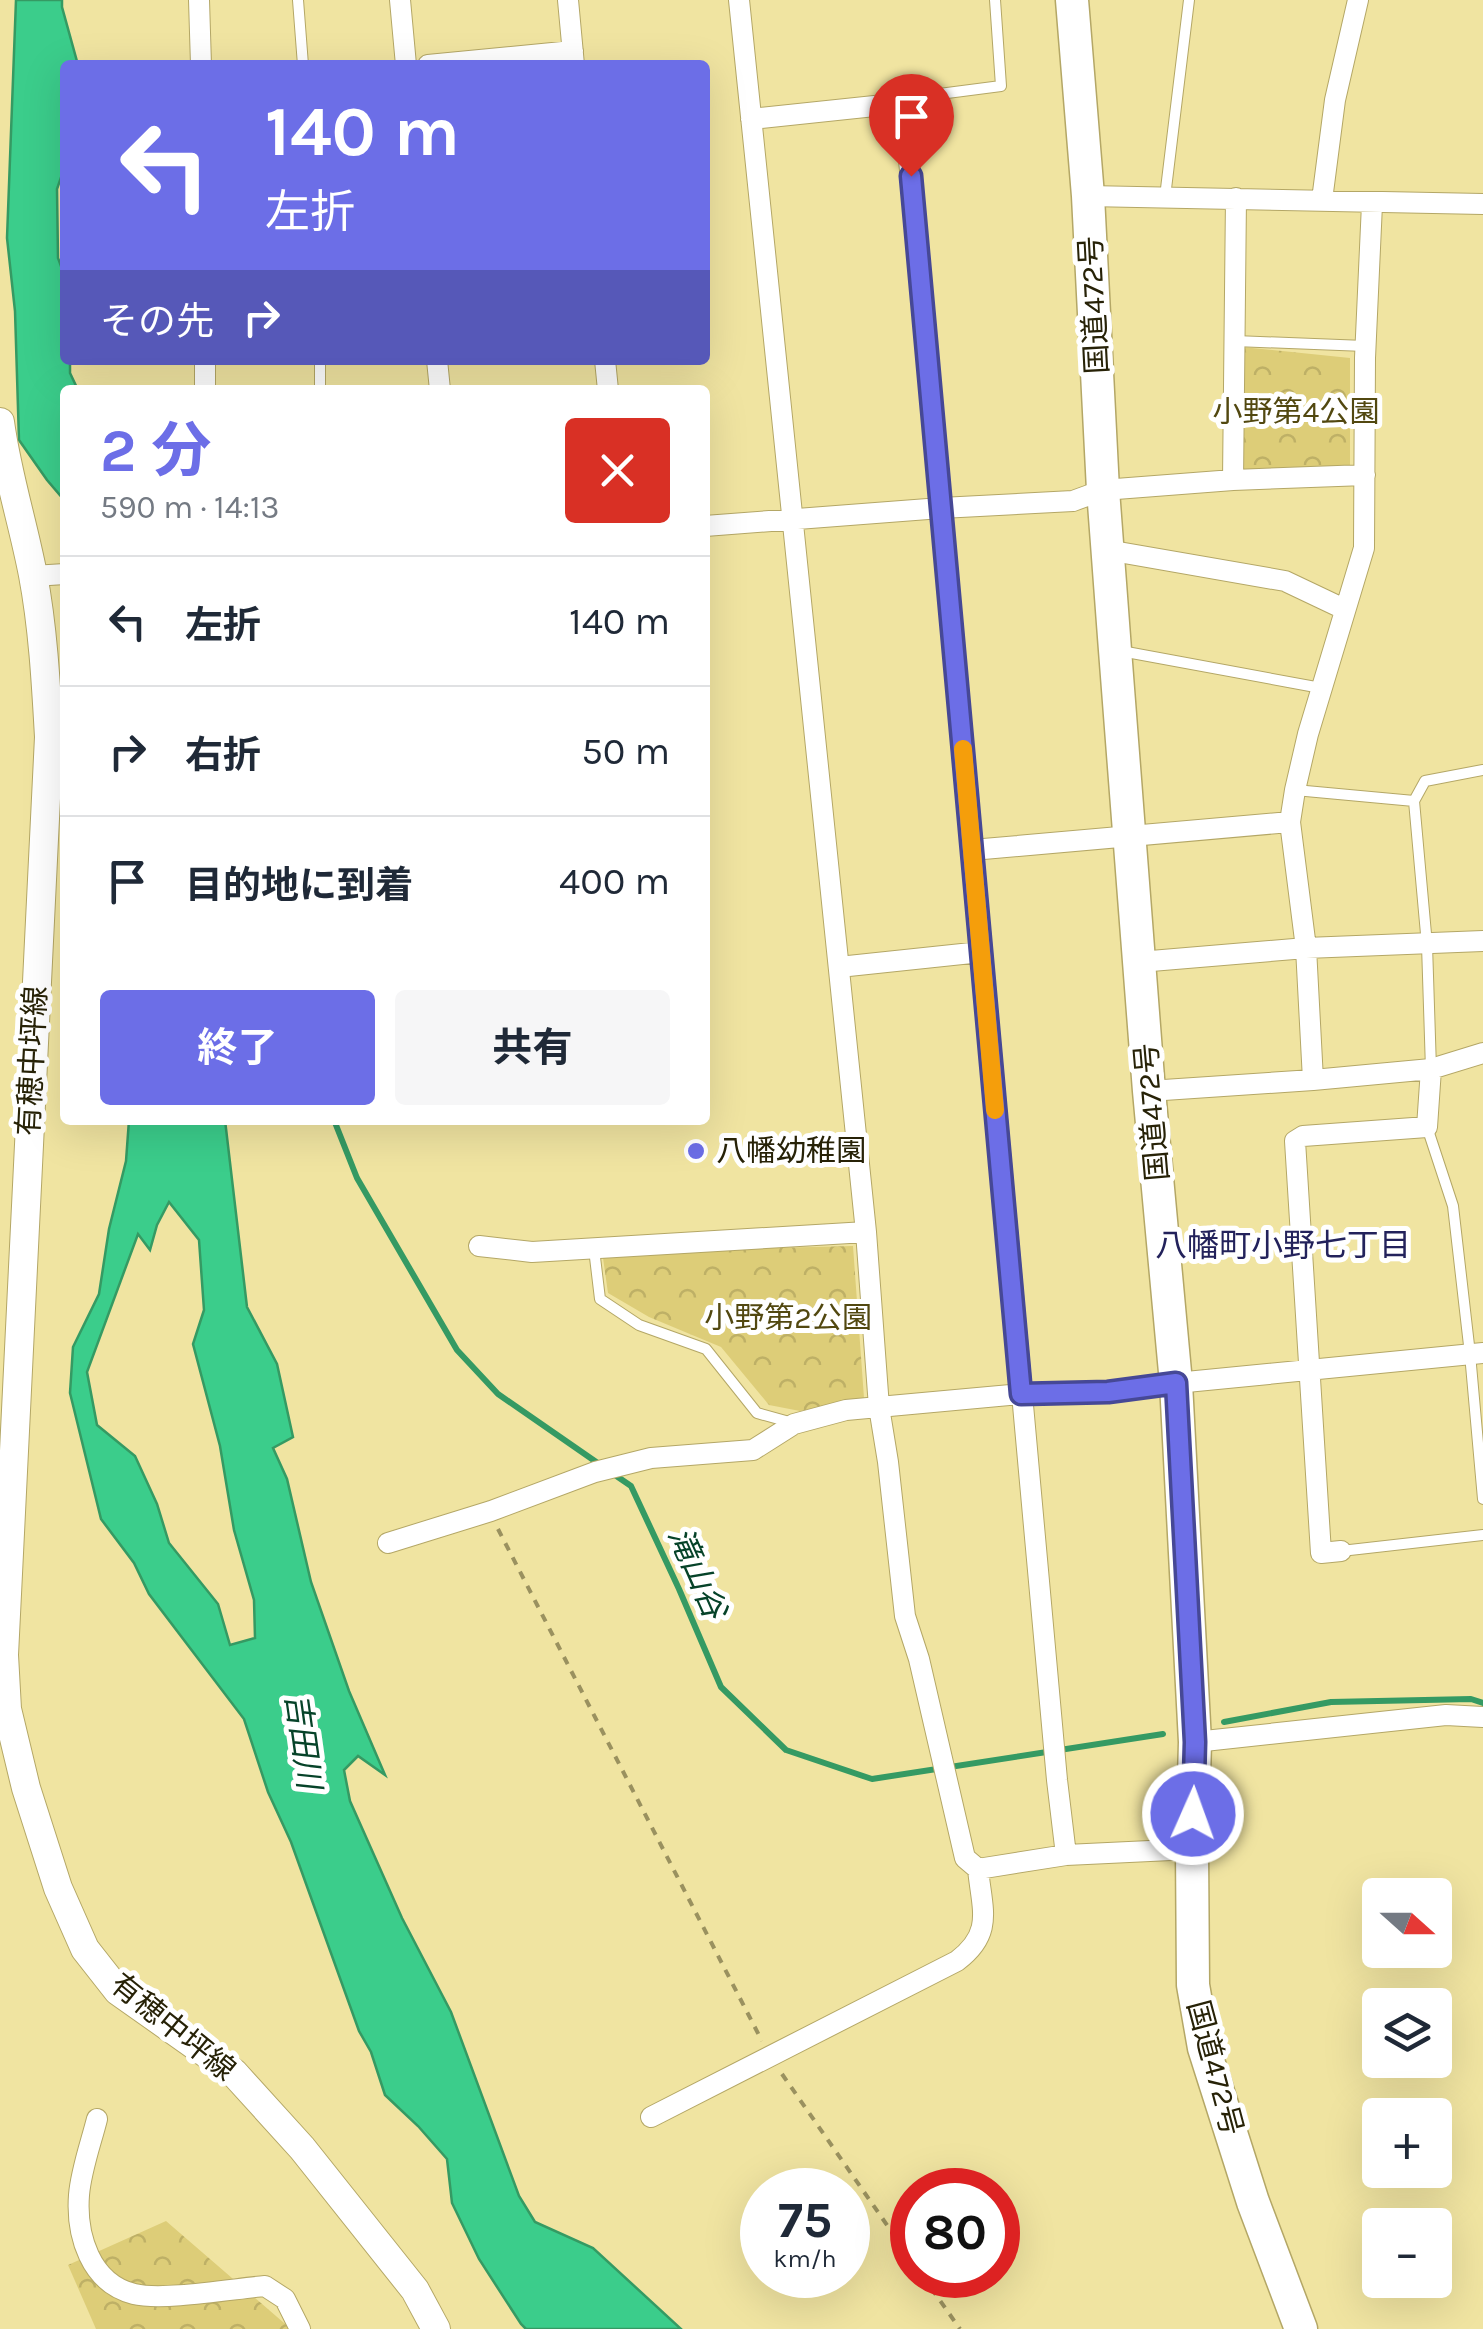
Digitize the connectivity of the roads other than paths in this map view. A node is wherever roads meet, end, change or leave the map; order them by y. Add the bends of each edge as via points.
1 (199, 0) edge
2 (298, 0) edge
3 (400, 0) edge
4 (568, 0) edge
5 (739, 0) edge
6 (995, 0) edge
7 (1072, 0) edge
8 (1189, 0) edge
9 (1358, 0) edge
10 (574, 58) edge
11 (200, 60) edge
12 (303, 60) edge
13 (406, 60) edge
14 (532, 60) edge
15 (903, 103) junction
16 (752, 119) junction
17 (1088, 196) junction
18 (1165, 198) junction
19 (1236, 198) junction
20 (1322, 200) junction
21 (1372, 204) junction
22 (1483, 204) edge
23 (1236, 342) junction
24 (1366, 346) junction
25 (0, 422) edge
26 (1365, 474) junction
27 (1233, 480) junction
28 (1103, 490) junction
29 (940, 508) junction
30 (793, 520) junction
31 (710, 526) edge
32 (1107, 550) junction
33 (49, 575) edge
34 (1344, 609) junction
35 (1115, 650) junction
36 (1321, 688) junction
37 (1483, 770) edge
38 (1295, 790) junction
39 (1414, 800) junction
40 (1290, 822) junction
41 (1129, 835) junction
42 (972, 850) junction
43 (1483, 940) edge
44 (1428, 945) junction
45 (1306, 948) junction
46 (981, 952) junction
47 (1139, 962) junction
48 (839, 967) junction
49 (1483, 1052) edge
50 (1431, 1068) junction
51 (1312, 1080) junction
52 (1149, 1091) junction
53 (1427, 1126) junction
54 (866, 1232) junction
55 (479, 1246) dead end
56 (594, 1248) junction
57 (1477, 1353) edge
58 (1308, 1370) junction
59 (1176, 1383) junction
60 (1021, 1394) junction
61 (879, 1408) junction
62 (794, 1424) junction
63 (1483, 1500) edge
64 (1483, 1536) edge
65 (388, 1544) dead end
66 (1341, 1551) joint
67 (1483, 1717) edge
68 (1195, 1742) junction
69 (1192, 1850) junction
70 (1066, 1855) junction
71 (978, 1869) junction
72 (651, 2118) dead end
73 (96, 2119) dead end
74 (300, 2329) edge
75 (436, 2329) edge
76 (1300, 2329) edge

1 - 11 street
2 - 12 lane
3 - 13 street
4 - 10 street
5 - 16 street
6 - 15 lane via 1001,86
7 - 17 highway, 国道472号
8 - 18 lane
9 - 20 street
10 - 14 street
15 - 16 street
15 - 29 street
16 - 30 street
17 - 18 street
17 - 28 highway, 国道472号
18 - 19 street
19 - 20 street
19 - 23 street
20 - 21 street
21 - 22 street
21 - 24 street
23 - 24 lane
23 - 27 street
24 - 26 street
25 - 33 main road, 有穂中坪線 via 5,462
26 - 27 street
26 - 34 street via 1364,548
27 - 28 street
28 - 29 street via 1073,502
28 - 32 highway, 国道472号
29 - 30 street
29 - 42 street
30 - 31 street
30 - 48 street
32 - 34 street via 1285,581
32 - 35 highway, 国道472号
33 - 75 main road, 有穂中坪線 via 48,738 4,1655 8,1709 58,1888 86,1950 118,1990 234,2073 416,2290
34 - 36 street
35 - 36 lane
35 - 41 highway, 国道472号
36 - 38 street
37 - 39 lane via 1425,782
38 - 39 lane
38 - 40 street
39 - 44 lane
40 - 41 street
40 - 45 street
41 - 42 street
41 - 47 highway, 国道472号
42 - 46 street
43 - 44 street
44 - 45 street
44 - 50 lane
45 - 47 street
45 - 51 street
46 - 48 street
46 - 60 street
47 - 52 highway, 国道472号
48 - 54 street
49 - 50 street
50 - 51 street
50 - 53 street
51 - 52 street
52 - 59 highway, 国道472号
53 - 57 lane via 1453,1206
53 - 58 street via 1294,1141
54 - 56 street
54 - 61 street
55 - 56 street via 532,1252
56 - 62 lane via 600,1300 639,1324 706,1349 757,1413
57 - 58 street
57 - 63 lane
58 - 59 street
58 - 66 street via 1320,1553
59 - 60 street
59 - 68 highway, 国道472号
60 - 61 street
60 - 70 street
61 - 62 street
61 - 71 street via 905,1616 965,1858
62 - 65 street via 753,1450 651,1458 595,1472
64 - 66 lane
67 - 68 street via 1446,1715
68 - 69 highway, 国道472号
69 - 70 street
69 - 76 highway, 国道472号 via 1193,1985 1204,2048
70 - 71 street
71 - 72 street via 983,1931 974,1949
73 - 74 street via 79,2194 81,2237 111,2285 164,2296 265,2286 285,2300

